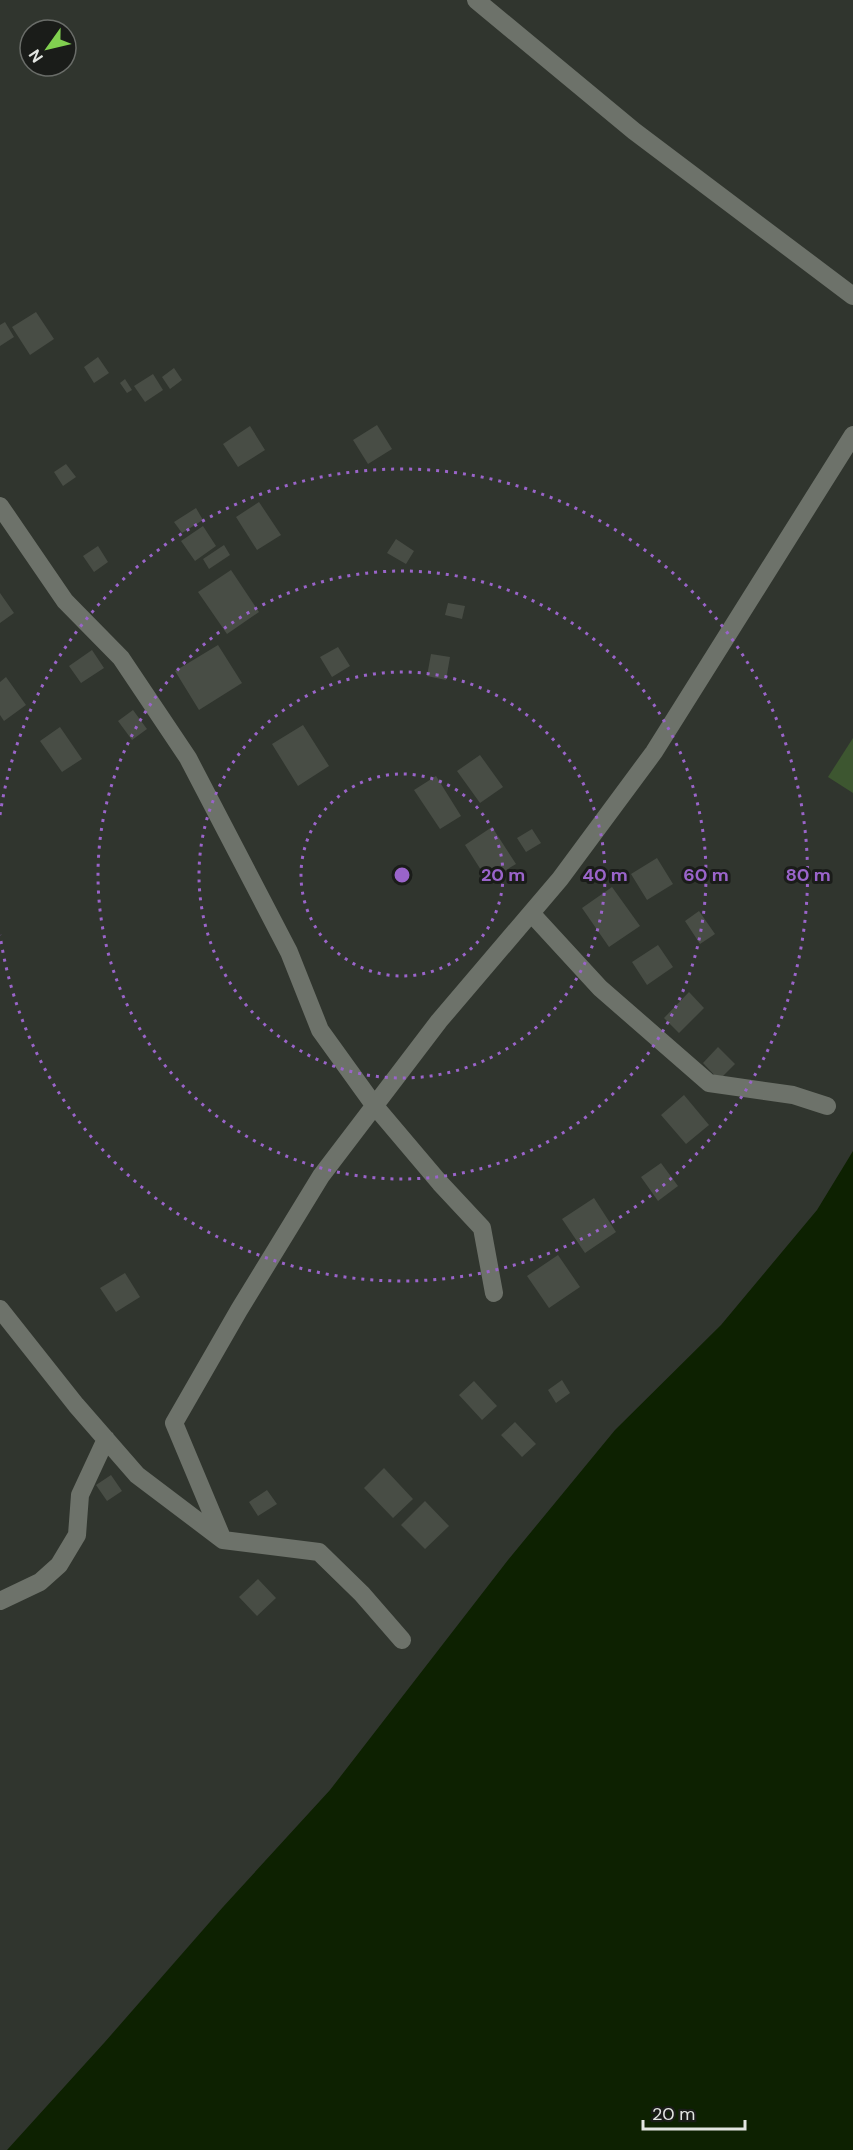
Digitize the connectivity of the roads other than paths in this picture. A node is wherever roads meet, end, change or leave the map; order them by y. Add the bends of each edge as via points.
1 (476, 0) edge
2 (853, 296) edge
3 (853, 435) edge
4 (0, 506) edge
5 (531, 913) junction
6 (374, 1105) junction
7 (827, 1106) dead end
8 (494, 1293) dead end
9 (0, 1310) edge
10 (106, 1439) junction
11 (223, 1540) junction
12 (0, 1601) edge
13 (402, 1640) dead end

1 - 2 street via 634,131
3 - 5 street via 654,752
4 - 6 street via 65,601 121,658 188,758 289,952 320,1030
5 - 6 street
5 - 7 street via 600,988 709,1083 793,1095
6 - 8 street via 482,1228
6 - 11 street via 321,1176 174,1423
9 - 10 street
10 - 11 street via 137,1474
10 - 12 street via 80,1495 77,1536 59,1565 40,1582
11 - 13 street via 319,1552

